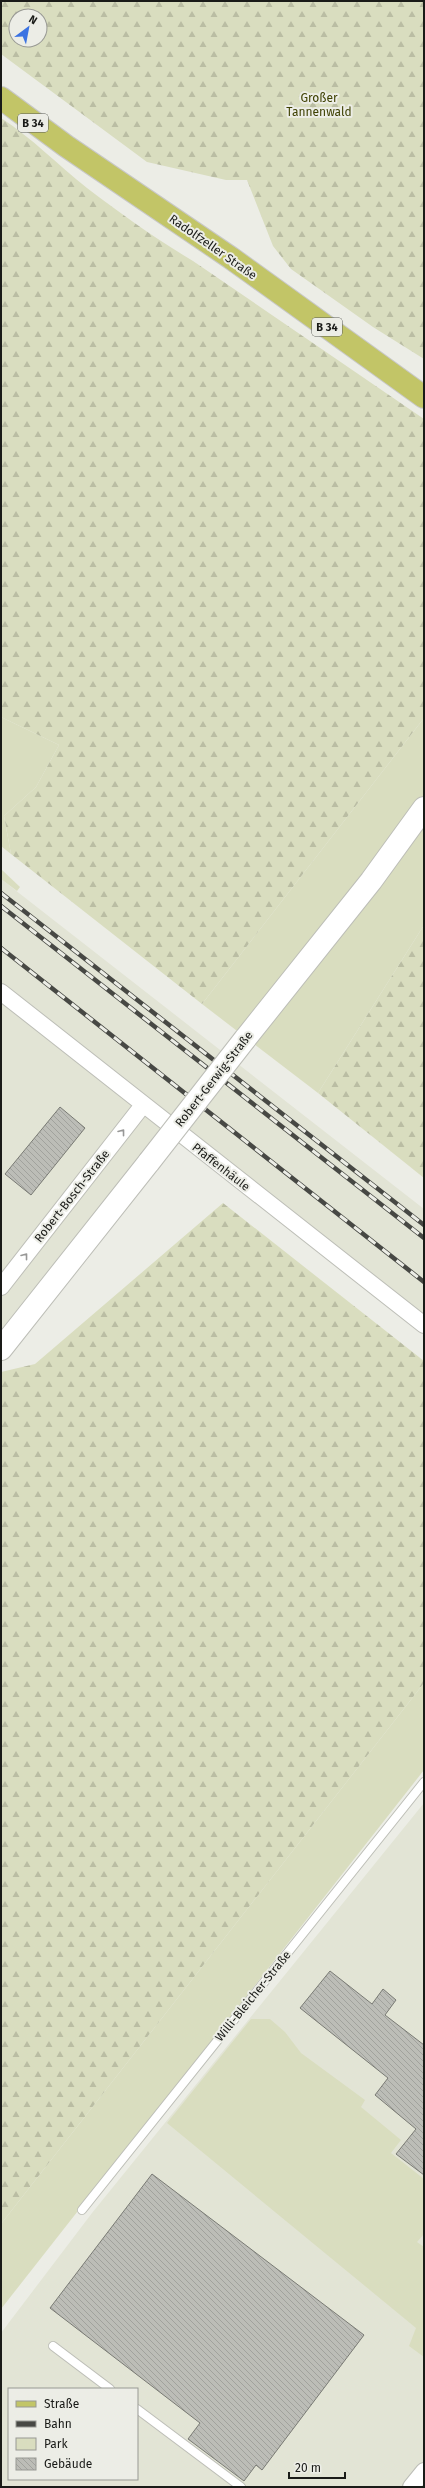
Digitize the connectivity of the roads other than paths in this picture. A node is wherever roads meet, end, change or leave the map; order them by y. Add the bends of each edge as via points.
1 (1, 98) edge
2 (424, 397) edge
3 (424, 808) edge
4 (1, 992) edge
5 (143, 1105) junction
6 (1, 1287) edge
7 (424, 1325) edge
8 (1, 1349) edge
9 (424, 1782) edge
10 (82, 2210) dead end
11 (53, 2346) dead end
12 (109, 2388) edge
13 (138, 2410) edge
14 (424, 2471) edge
15 (241, 2487) edge
16 (412, 2487) edge

1 - 2 main road, Radolfzeller Straße / B 34 via 66,146 231,258
3 - 8 street, Robert-Gerwig-Straße, bridge via 371,881
4 - 5 street, Pfaffenhäule
6 -> 5 street, Robert-Bosch-Straße
5 - 7 street, Pfaffenhäule
9 - 10 lane, Willi-Bleicher-Straße
11 - 12 lane
13 - 15 lane
14 - 16 street

